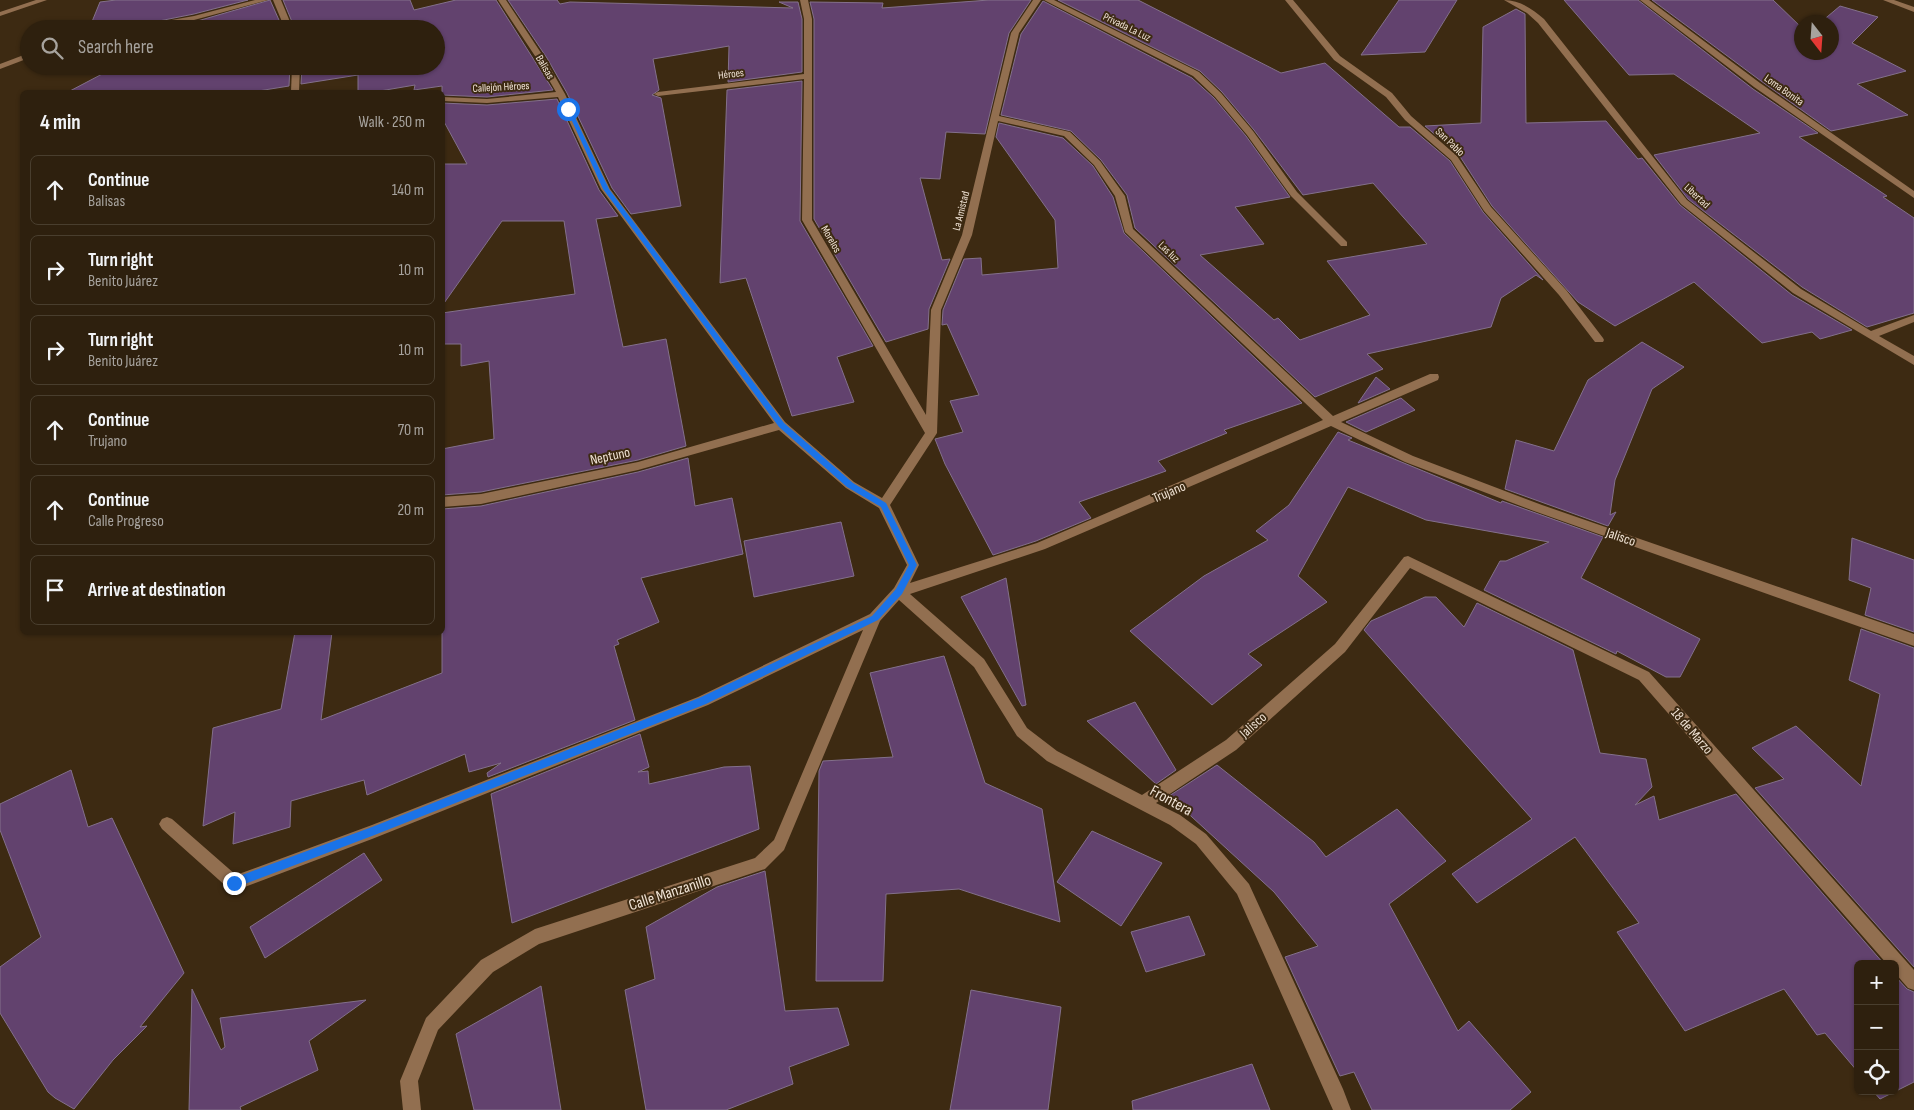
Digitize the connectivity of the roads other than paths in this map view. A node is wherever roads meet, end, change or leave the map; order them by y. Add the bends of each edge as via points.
1 (43, 0) edge
2 (264, 0) edge
3 (277, 0) edge
4 (502, 0) edge
5 (804, 0) edge
6 (1037, 0) edge
7 (1048, 0) edge
8 (1289, 0) edge
9 (1508, 0) edge
10 (1644, 0) edge
11 (1887, 0) edge
12 (1914, 10) edge
13 (0, 14) edge
14 (181, 20) edge
15 (285, 20) edge
16 (20, 59) edge
17 (0, 67) edge
18 (296, 75) edge
19 (808, 76) junction
20 (296, 90) edge
21 (561, 94) junction
22 (658, 94) dead end
23 (445, 99) edge
24 (995, 118) junction
25 (1914, 195) edge
26 (1344, 244) dead end
27 (1914, 318) edge
28 (1871, 335) junction
29 (1599, 340) dead end
30 (1914, 361) edge
31 (1434, 377) dead end
32 (1332, 422) junction
33 (781, 425) junction
34 (931, 433) junction
35 (445, 502) edge
36 (884, 505) junction
37 (1408, 561) joint
38 (899, 592) junction
39 (875, 618) junction
40 (1914, 640) edge
41 (1142, 804) junction
42 (167, 824) dead end
43 (1914, 982) edge
44 (412, 1110) edge
45 (1342, 1110) edge

1 - 13 street
2 - 14 street
3 - 15 street
4 - 21 street, Balisas
5 - 19 street, Morelos via 808,19
6 - 24 street, La Amistad via 1015,33
7 - 26 street, Privada La Luz via 1196,74 1250,133 1294,194
8 - 29 street, San Pablo via 1337,58 1389,95 1408,118 1454,158 1488,208 1550,277
9 - 28 street, Libertad via 1530,11 1541,21 1684,202 1797,291
10 - 25 street, Loma Bonita via 1757,85
11 - 12 street
16 - 17 street
18 - 20 street
19 - 22 street, Héroes
19 - 34 street, Morelos via 807,220
21 - 23 street, Callejón Héroes via 487,101
21 - 33 street, Balisas via 606,189
24 - 32 street, Las luz via 1067,134 1098,163 1120,196 1128,230
24 - 34 street, La Amistad via 967,235 936,310
27 - 28 street
28 - 30 street, Libertad
31 - 32 street, Trujano
32 - 38 street, Trujano via 1041,546
32 - 40 street, Jalisco via 1409,459 1538,508
33 - 35 street, Neptuno via 638,466 481,499
33 - 36 street, Balisas via 850,485
34 - 36 street
36 - 38 street via 913,565
37 - 41 street, Jalisco via 1340,648 1231,745
37 - 43 street, 18 de Marzo via 1644,676
38 - 39 street
38 - 41 street, Frontera via 979,663 1022,732 1052,756
39 - 42 street via 703,701 234,883
39 - 44 street, Calle Manzanillo via 779,845 760,864 535,937 487,966 432,1024 409,1081
41 - 45 street, Frontera via 1175,820 1201,839 1243,889

